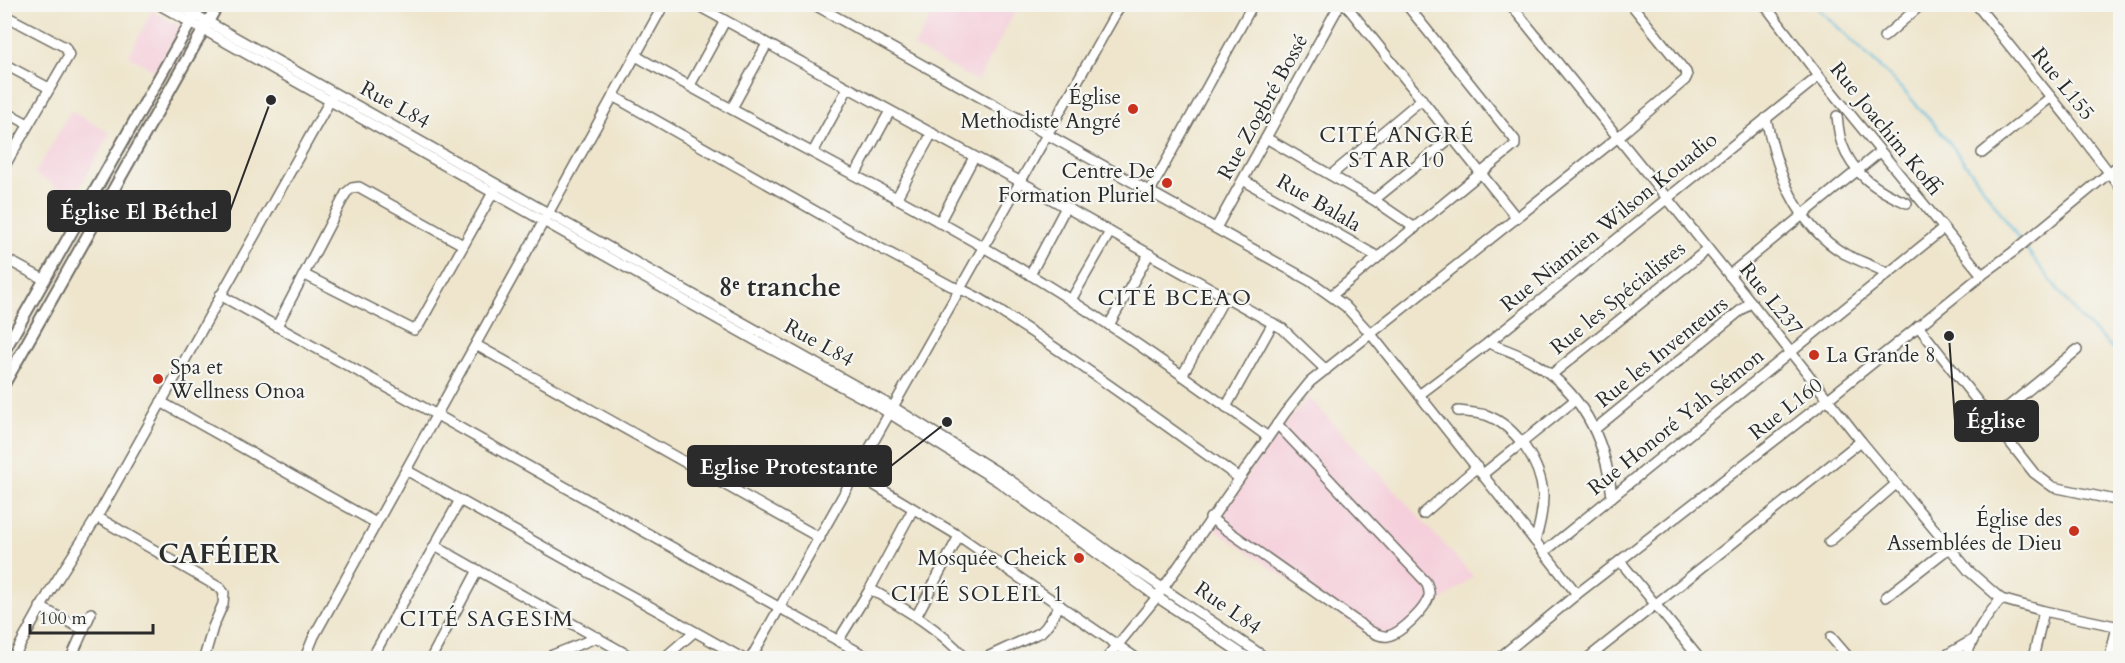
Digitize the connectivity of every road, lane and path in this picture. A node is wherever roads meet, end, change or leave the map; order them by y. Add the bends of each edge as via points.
1 (158, 4) edge
2 (176, 4) edge
3 (201, 4) edge
4 (218, 4) edge
5 (664, 4) edge
6 (694, 4) edge
7 (813, 4) edge
8 (1121, 4) edge
9 (1253, 4) edge
10 (1342, 4) edge
11 (1406, 4) edge
12 (1510, 4) edge
13 (1631, 4) edge
14 (1764, 4) edge
15 (1922, 4) edge
16 (1976, 4) edge
17 (4, 15) edge
18 (193, 19) junction
19 (725, 21) junction
20 (205, 26) junction
21 (1884, 37) dead end
22 (767, 44) junction
23 (636, 56) junction
24 (4, 64) edge
25 (1819, 76) junction
26 (690, 85) junction
27 (49, 88) junction
28 (848, 88) junction
29 (613, 96) junction
30 (2050, 97) junction
31 (332, 98) junction
32 (1422, 99) junction
33 (732, 108) junction
34 (4, 111) edge
35 (890, 111) junction
36 (1837, 116) dead end
37 (1766, 118) junction
38 (28, 124) junction
39 (932, 133) junction
40 (1048, 134) junction
41 (1452, 137) junction
42 (1266, 138) junction
43 (1617, 138) junction
44 (813, 152) junction
45 (1880, 152) junction
46 (1982, 153) dead end
47 (974, 157) junction
48 (2121, 164) edge
49 (4, 167) edge
50 (1857, 171) junction
51 (2109, 173) junction
52 (1482, 174) junction
53 (855, 175) junction
54 (1331, 175) junction
55 (1243, 180) junction
56 (1021, 182) junction
57 (2121, 187) edge
58 (495, 189) junction
59 (1150, 191) junction
60 (1667, 198) junction
61 (896, 199) junction
62 (1374, 200) junction
63 (1907, 203) dead end
64 (1066, 207) junction
65 (1804, 215) junction
66 (1516, 217) junction
67 (546, 218) junction
68 (939, 223) junction
69 (1216, 228) junction
70 (1415, 228) junction
71 (1943, 229) junction
72 (1110, 231) junction
73 (464, 245) junction
74 (984, 248) junction
75 (1708, 249) junction
76 (1149, 254) junction
77 (1378, 257) junction
78 (4, 258) edge
79 (1887, 273) junction
80 (305, 275) junction
81 (1030, 275) junction
82 (1729, 275) junction
83 (1982, 275) junction
84 (45, 280) junction
85 (962, 289) junction
86 (220, 295) junction
87 (1332, 295) junction
88 (1225, 297) junction
89 (1071, 300) junction
90 (1751, 302) junction
91 (1273, 324) junction
92 (1109, 325) junction
93 (277, 326) junction
94 (1918, 326) junction
95 (1370, 333) junction
96 (1488, 343) junction
97 (476, 345) junction
98 (2077, 350) dead end
99 (4, 351) edge
100 (1791, 352) junction
101 (1326, 370) junction
102 (1551, 375) junction
103 (1182, 376) junction
104 (4, 384) edge
105 (1419, 395) junction
106 (1828, 399) junction
107 (1575, 400) junction
108 (161, 402) junction
109 (1226, 407) junction
110 (891, 411) junction
111 (1458, 411) dead end
112 (437, 415) junction
113 (1992, 420) junction
114 (1277, 424) junction
115 (1595, 429) junction
116 (1268, 436) junction
117 (1861, 441) junction
118 (1522, 443) junction
119 (406, 470) junction
120 (1480, 470) junction
121 (856, 474) junction
122 (1239, 478) junction
123 (1896, 484) junction
124 (1612, 497) junction
125 (460, 500) junction
126 (2121, 501) edge
127 (913, 509) junction
128 (1423, 514) dead end
129 (97, 517) junction
130 (1210, 518) junction
131 (376, 524) junction
132 (959, 536) junction
133 (820, 538) junction
134 (1535, 541) junction
135 (1829, 542) dead end
136 (435, 546) junction
137 (1949, 548) junction
138 (1544, 552) junction
139 (1620, 561) junction
140 (478, 570) junction
141 (1163, 587) junction
142 (870, 589) junction
143 (1577, 594) junction
144 (1157, 597) junction
145 (1886, 597) dead end
146 (2001, 599) junction
147 (1656, 604) junction
148 (1060, 605) junction
149 (40, 607) junction
150 (779, 609) junction
151 (2044, 611) junction
152 (91, 613) dead end
153 (917, 615) junction
154 (2119, 627) edge
155 (84, 630) junction
156 (694, 632) junction
157 (598, 637) junction
158 (1831, 637) dead end
159 (838, 641) junction
160 (1971, 641) junction
161 (1118, 646) junction
162 (14, 658) edge
163 (71, 658) edge
164 (204, 658) edge
165 (305, 658) edge
166 (372, 658) edge
167 (431, 658) edge
168 (545, 658) edge
169 (633, 658) edge
170 (664, 658) edge
171 (742, 658) edge
172 (751, 658) edge
173 (869, 658) edge
174 (966, 658) edge
175 (985, 658) edge
176 (1107, 658) edge
177 (1136, 658) edge
178 (1248, 658) edge
179 (1266, 658) edge
180 (1499, 658) edge
181 (1588, 658) edge
182 (1699, 658) edge
183 (1849, 658) edge
184 (1941, 658) edge
185 (1966, 658) edge
186 (2033, 658) edge
187 (2110, 658) edge

1 - 18 street, Rue L84
2 - 18 street, Rue L84
3 - 18 main road
4 - 20 main road
5 - 23 street
6 - 19 street
7 - 40 street
8 - 40 street
9 - 59 street
10 - 32 street
10 - 42 street, Rue Zogbré Bossé
11 - 52 street via 1515,140 1512,149
12 - 43 street, Rue L237
13 - 43 street via 1687,76
14 - 25 street, Rue Joachim Koffi
15 - 21 street
16 - 30 street, Rue L155
17 - 27 street via 68,51
18 - 20 street, Rue L84
18 - 84 main road
19 - 22 street
19 - 26 street
20 - 31 street, Rue L84
20 - 104 main road
22 - 28 street
22 - 33 street
23 - 26 street
23 - 29 street
24 - 27 street
25 - 37 street, Rue Niamien Wilson Kouadio
25 - 45 street, Rue Joachim Koffi
26 - 33 street
27 - 38 street
28 - 35 street
28 - 44 street
29 - 67 street
29 - 85 street via 880,248
30 - 46 street
30 - 51 street, Rue L155
31 - 58 street, Rue L84
31 - 86 street
32 - 41 street
32 - 54 street
33 - 44 street
34 - 38 street
35 - 39 street
35 - 53 street
36 - 50 street via 1841,144
37 - 60 street, Rue Niamien Wilson Kouadio
37 - 65 street via 1778,167
38 - 49 street
39 - 47 street
39 - 61 street
40 - 56 street
40 - 59 street
41 - 52 street
41 - 62 street
42 - 54 street
42 - 55 street, Rue Zogbré Bossé
43 - 60 street, Rue L237
43 - 66 street
44 - 53 street
45 - 50 street
45 - 71 street, Rue Joachim Koffi
47 - 56 street
47 - 68 street
48 - 51 street, Rue L160
50 - 63 street via 1882,192
50 - 65 street
51 - 57 street, Rue L155
51 - 83 street, Rue L160
52 - 66 street
52 - 70 street
53 - 61 street
54 - 62 street
55 - 69 street, Rue Zogbré Bossé
55 - 77 street, Rue Balala
56 - 64 street
56 - 74 street
58 - 67 street, Rue L84
58 - 73 street
59 - 69 street
60 - 75 street, Rue L237
60 - 96 street, Rue Niamien Wilson Kouadio
61 - 68 street
62 - 70 street
64 - 72 street
64 - 81 street
65 - 79 street via 1837,248
65 - 82 street
66 - 95 street
67 - 97 street
67 - 110 street, Rue L84
68 - 74 street
69 - 87 street
70 - 77 street
71 - 79 street, Rue Honoré Yah Sémon
71 - 83 street, Rue Joachim Koffi
72 - 76 street
72 - 89 street
73 - 80 street via 414,330
73 - 80 street via 359,187 352,188
74 - 81 street
74 - 85 street
75 - 82 street, Rue L237
75 - 102 street, Rue les Spécialistes
76 - 88 street
76 - 92 street
77 - 87 street
78 - 84 street
79 - 100 street, Rue Honoré Yah Sémon
80 - 93 street
81 - 89 street
82 - 90 street, Rue L237
83 - 94 street, Rue L160
84 - 99 main road
85 - 110 street
85 - 122 street via 1094,374
86 - 93 street
86 - 108 street
87 - 95 street
88 - 91 street
88 - 103 street
89 - 92 street
90 - 100 street, Rue L237
90 - 115 street, Rue les Inventeurs
91 - 101 street
91 - 109 street
92 - 103 street
93 - 112 street
94 - 106 street, Rue L160
94 - 113 street
95 - 101 street
95 - 105 street
96 - 102 street via 1519,355
96 - 105 street, Rue Niamien Wilson Kouadio
97 - 112 street
97 - 133 street
98 - 113 street
100 - 106 street, Rue L237
100 - 124 street, Rue Honoré Yah Sémon
101 - 114 street via 1310,382
102 - 107 street
103 - 109 street
105 - 120 street
106 - 117 street, Rue L237
106 - 139 street, Rue L160
107 - 115 street
107 - 118 street
108 - 129 street
108 - 131 street
109 - 116 street
110 - 121 street
110 - 141 street, Rue L84 via 1007,478
110 - 144 street, Rue L84 via 999,482
111 - 118 street via 1486,416
112 - 119 street
112 - 150 street
113 - 126 street via 2045,482
114 - 116 street
114 - 130 street via 1426,582 1426,605 1402,628 1381,636
115 - 124 street via 1610,474
116 - 122 street
117 - 123 street, Rue L237
117 - 147 street
118 - 120 street
118 - 134 street via 1542,486 1542,516
119 - 125 street
119 - 131 street
120 - 128 street
120 - 134 street
121 - 127 street
121 - 133 street
122 - 130 street
123 - 135 street
123 - 137 street, Rue L237
124 - 138 street, Rue Honoré Yah Sémon
125 - 136 street
125 - 156 street
127 - 132 street
127 - 142 street
129 - 149 street
129 - 164 street via 224,593
130 - 141 street
131 - 165 street
132 - 148 street
132 - 153 street
133 - 150 street
134 - 138 street
136 - 140 street
136 - 166 street
137 - 145 street
137 - 146 street, Rue L237
138 - 143 street
139 - 143 street, Rue L160
139 - 147 street
140 - 157 street
140 - 167 street
141 - 144 street
141 - 179 street, Rue L84
142 - 153 street
142 - 159 street
143 - 180 street, Rue L160
144 - 161 street
144 - 178 street, Rue L84
146 - 151 street, Rue L237
146 - 160 street
147 - 181 street
147 - 182 street
148 - 161 street
148 - 175 street via 1041,632
149 - 155 street
149 - 162 street
150 - 159 street
150 - 172 street
151 - 154 street, Rue L237
151 - 186 street
152 - 155 street
153 - 174 street
154 - 187 street
155 - 163 street
156 - 170 street
156 - 171 street
157 - 168 street
157 - 169 street
158 - 183 street
159 - 173 street
160 - 184 street
160 - 185 street
161 - 176 street
161 - 177 street

